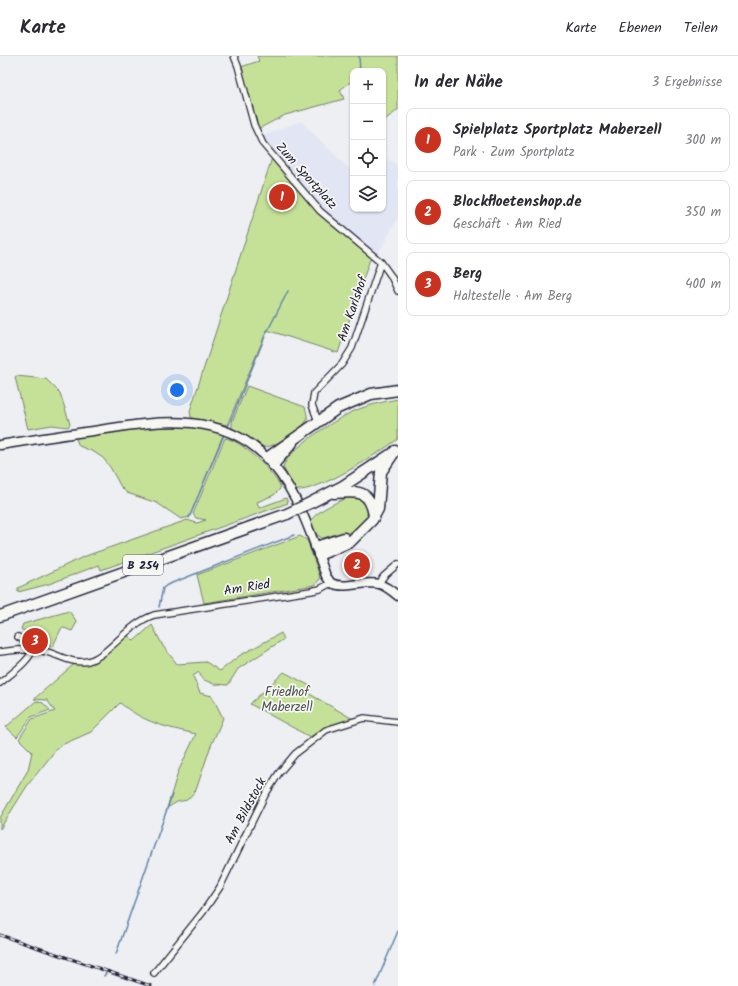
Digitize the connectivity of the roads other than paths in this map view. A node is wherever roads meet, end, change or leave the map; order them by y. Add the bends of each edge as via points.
1 (234, 56) edge
2 (381, 262) junction
3 (398, 291) edge
4 (398, 390) edge
5 (318, 421) junction
6 (0, 445) edge
7 (396, 450) edge
8 (270, 461) junction
9 (330, 493) junction
10 (374, 516) junction
11 (317, 551) junction
12 (398, 564) edge
13 (331, 583) junction
14 (378, 584) junction
15 (398, 596) edge
16 (0, 616) edge
17 (18, 637) dead end
18 (34, 650) junction
19 (0, 652) edge
20 (0, 683) edge
21 (398, 722) edge
22 (154, 973) dead end

1 - 2 street, Zum Sportplatz via 254,125 263,144 320,211
2 - 3 street, Zum Sportplatz
2 - 5 street, Am Karlshof via 352,348 342,364 314,392 312,405
4 - 5 highway via 357,399
5 - 8 highway
6 - 8 street via 138,424 179,422 225,430 252,444
7 - 9 highway, B 254
7 - 10 highway via 381,472 378,509
8 - 11 street via 296,499
9 - 10 highway via 355,491 364,494 372,504
9 - 16 highway, B 254, bridge via 253,528
10 - 11 highway via 368,526 350,542
11 - 13 street
12 - 14 street
13 - 14 street, Am Ried
13 - 18 street, Am Ried via 312,591 154,615 138,622 102,653 88,661 66,659
14 - 15 street
17 - 18 street via 33,645
18 - 19 street
18 - 20 street via 30,657
21 - 22 street, Am Bildstock via 364,718 326,730 295,754 265,795 220,887

